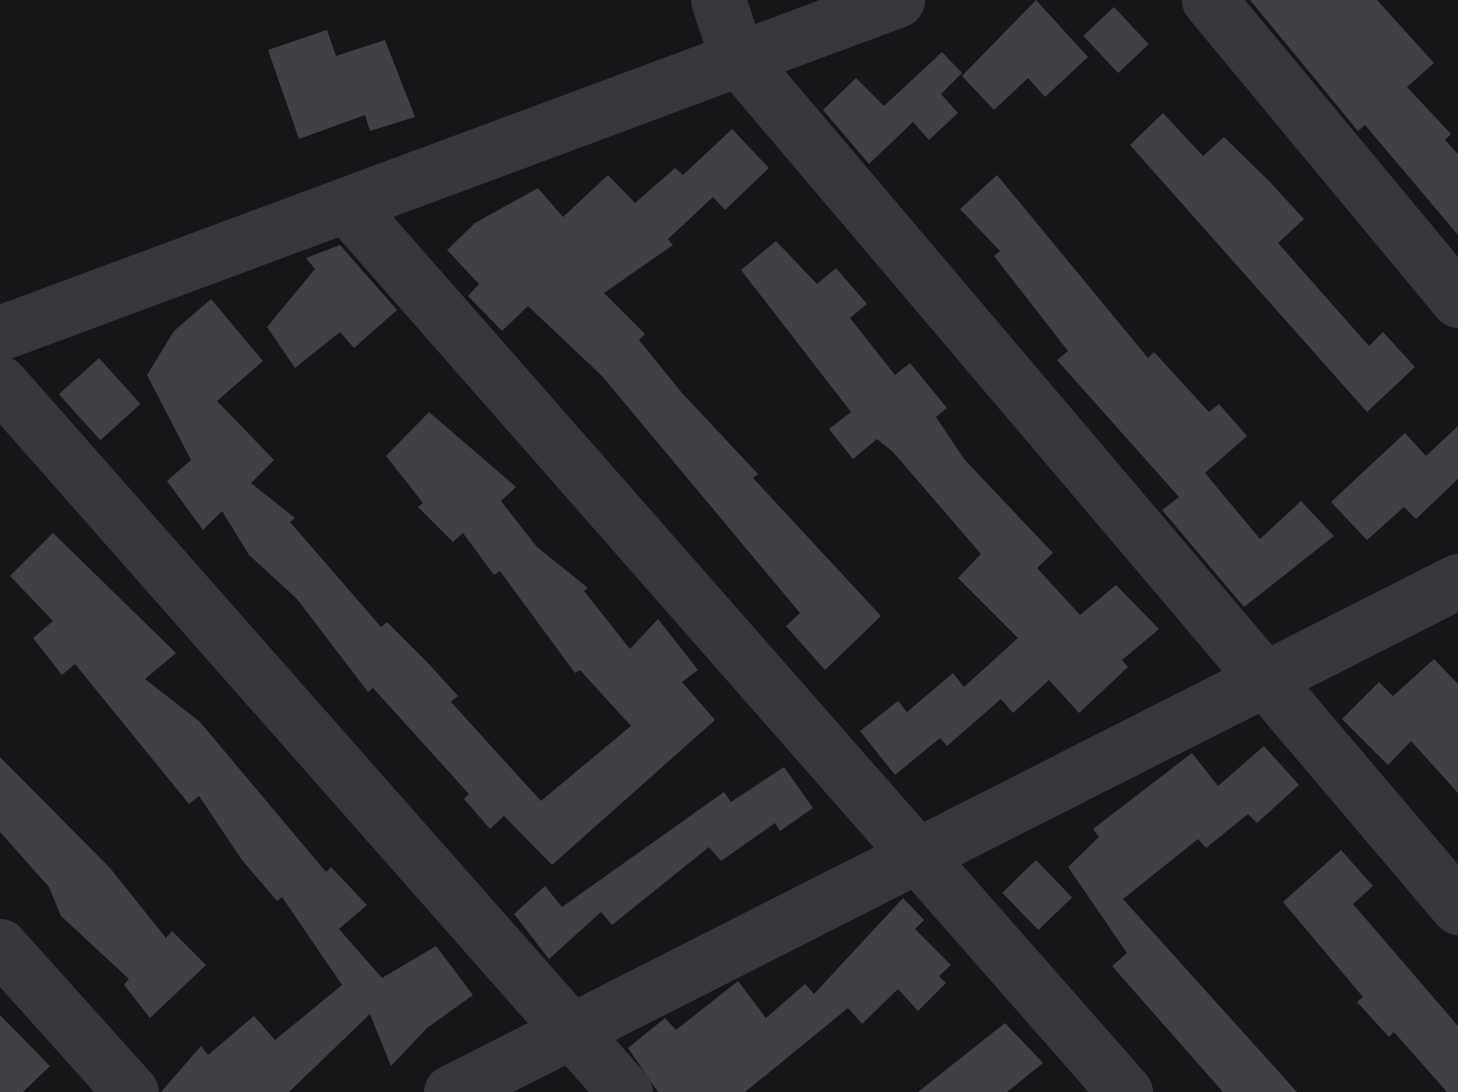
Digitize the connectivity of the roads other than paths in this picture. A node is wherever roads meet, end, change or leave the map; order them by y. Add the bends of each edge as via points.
1 (718, 0) edge
2 (897, 0) edge
3 (1209, 0) edge
4 (737, 57) junction
5 (348, 207) junction
6 (1458, 300) edge
7 (0, 333) edge
8 (0, 383) edge
9 (1458, 581) edge
10 (1261, 679) junction
11 (912, 853) junction
12 (1458, 907) edge
13 (0, 946) edge
14 (570, 1028) junction
15 (130, 1092) edge
16 (451, 1092) edge
17 (625, 1092) edge
18 (1124, 1092) edge

1 - 4 street
2 - 4 street
3 - 6 street
4 - 5 street
4 - 10 street
5 - 7 street
5 - 11 street
8 - 14 street
9 - 10 street
10 - 11 street
10 - 12 street
11 - 14 street
11 - 18 street
13 - 15 street
14 - 16 street
14 - 17 street

